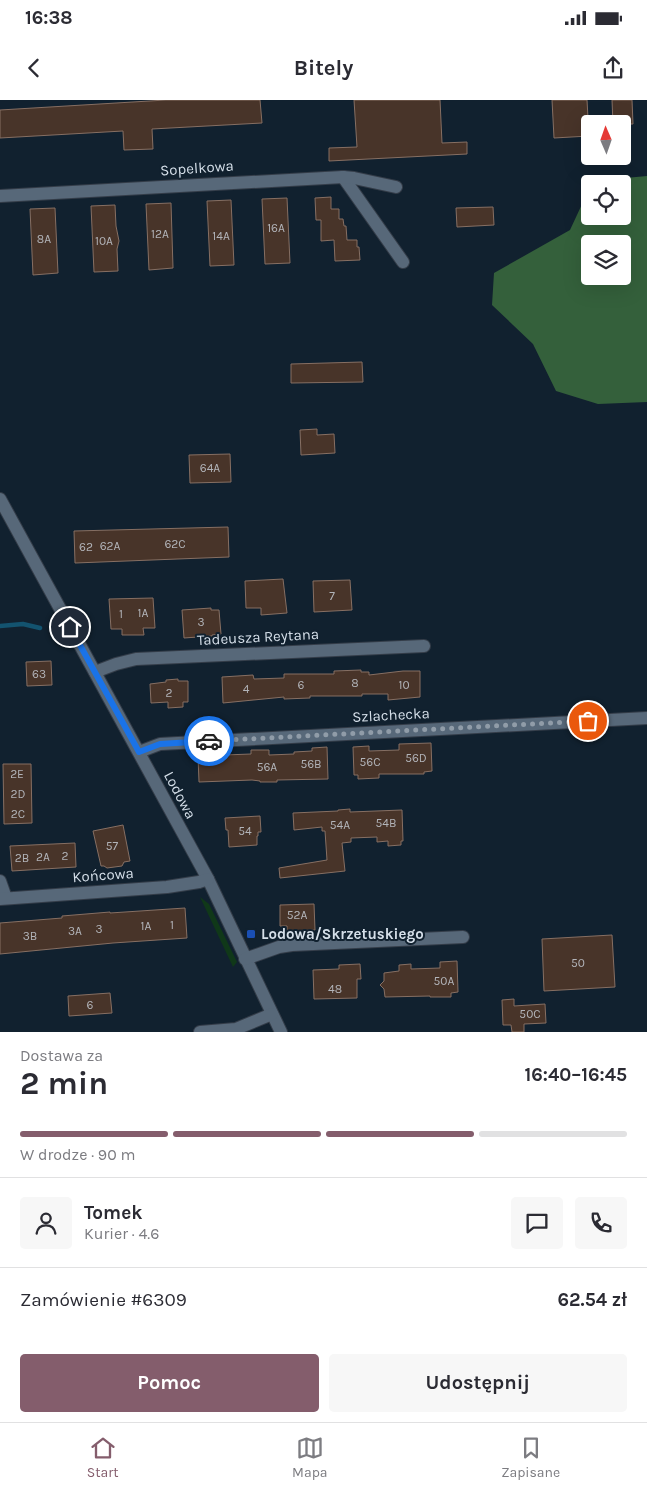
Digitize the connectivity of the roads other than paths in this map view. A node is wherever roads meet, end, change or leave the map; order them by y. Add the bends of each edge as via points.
1 (343, 177) junction
2 (396, 188) dead end
3 (0, 196) edge
4 (403, 262) dead end
5 (0, 499) edge
6 (424, 646) dead end
7 (95, 672) junction
8 (647, 718) edge
9 (139, 752) junction
10 (208, 879) junction
11 (0, 881) edge
12 (3, 898) edge
13 (463, 937) dead end
14 (245, 959) junction
15 (272, 1014) junction
16 (200, 1032) edge
17 (282, 1032) edge

1 - 2 street, Sopelkowa
1 - 3 street, Sopelkowa
1 - 4 street
5 - 7 street, Lodowa
6 - 7 street, Tadeusza Reytana via 136,659
7 - 9 street, Lodowa
8 - 9 street, Szlachecka via 160,744
9 - 10 street, Lodowa
10 - 12 street, Końcowa via 167,886
10 - 14 street, Lodowa
11 - 12 street
13 - 14 street via 292,945
14 - 15 street, Lodowa
15 - 16 street via 236,1030
15 - 17 street, Lodowa

